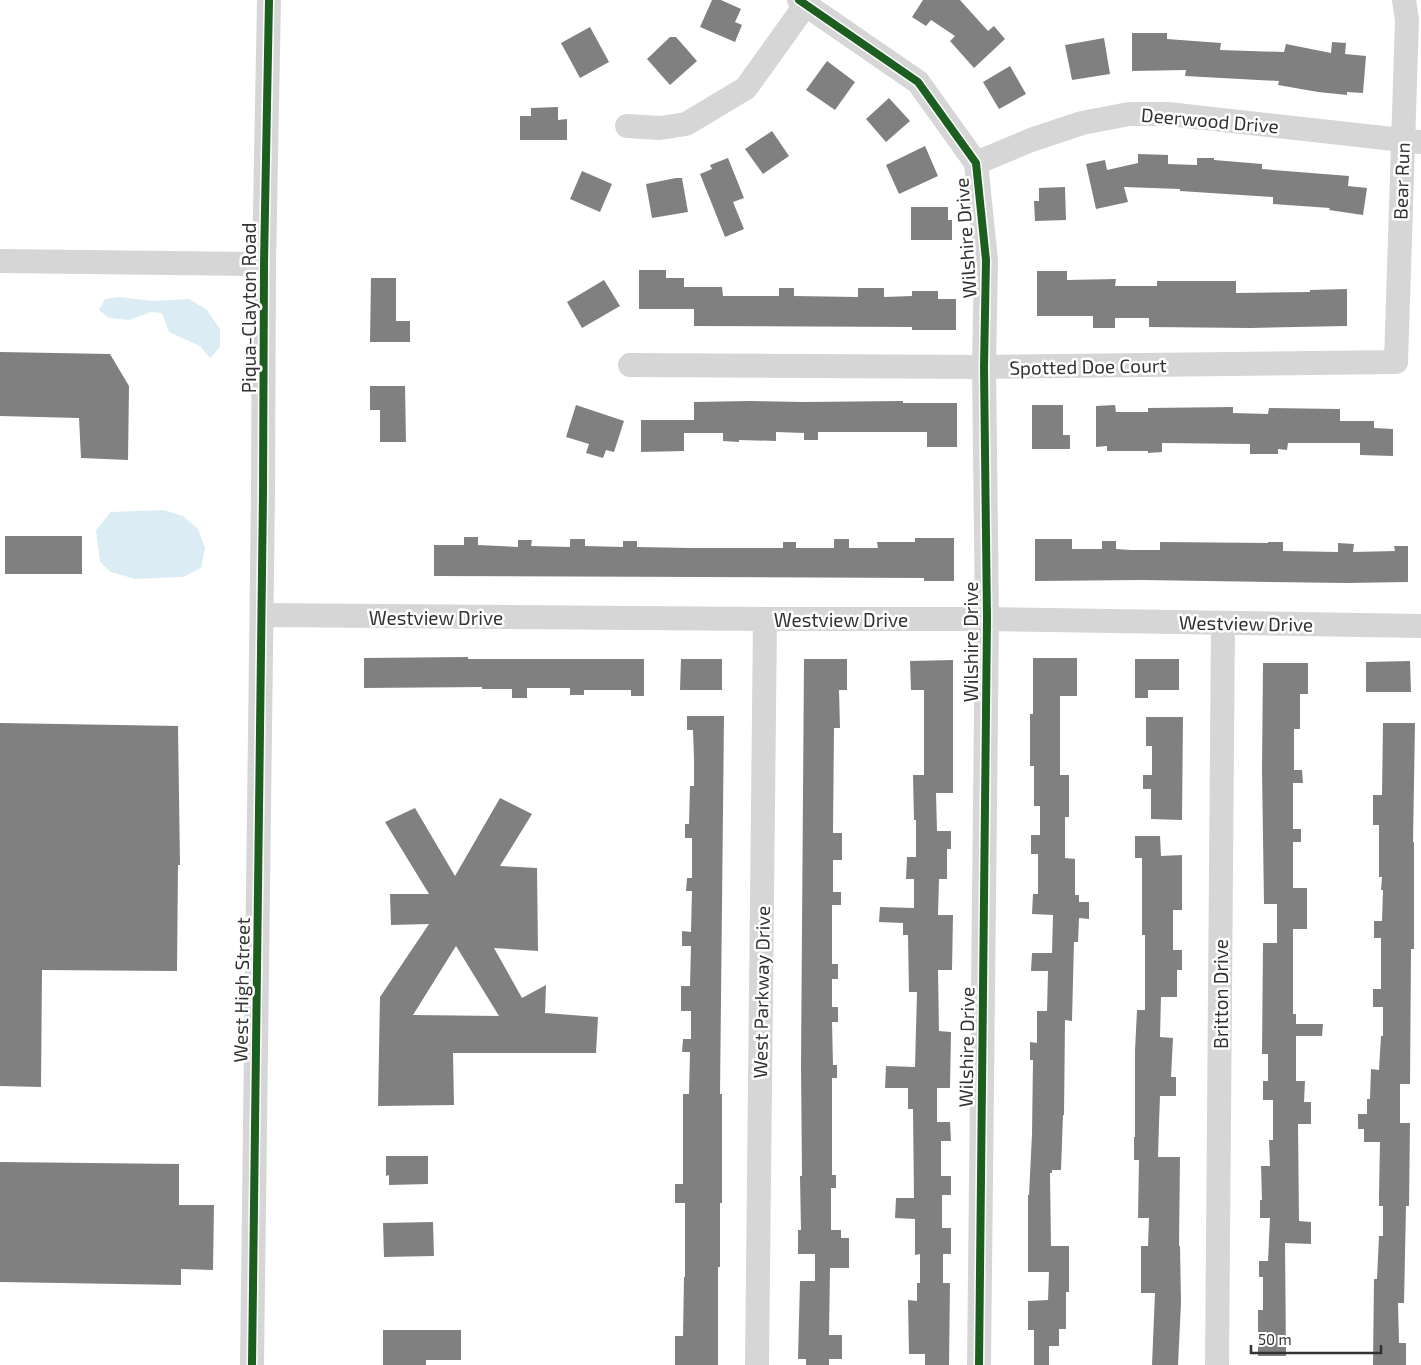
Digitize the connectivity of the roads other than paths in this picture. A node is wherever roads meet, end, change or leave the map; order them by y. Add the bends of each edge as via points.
1 (269, 0) edge
2 (1404, 0) edge
3 (805, 1) edge
4 (627, 126) dead end
5 (1411, 140) edge
6 (976, 163) junction
7 (0, 261) edge
8 (264, 264) junction
9 (1396, 362) joint
10 (630, 366) dead end
11 (984, 367) junction
12 (262, 616) junction
13 (764, 619) junction
14 (987, 619) junction
15 (1223, 623) junction
16 (1421, 626) edge
17 (252, 1365) edge
18 (757, 1365) edge
19 (979, 1365) edge
20 (1217, 1365) edge

1 - 8 street, Piqua-Clayton Road
2 - 5 street, Bear Run
3 - 4 street via 746,88 686,124 660,128
3 - 6 street, Wilshire Drive via 918,82
5 - 6 street, Deerwood Drive via 1168,114 1129,114 1082,123
5 - 9 street, Bear Run
6 - 11 street, Wilshire Drive via 986,260
7 - 8 street
8 - 12 street, Piqua-Clayton Road
9 - 11 street, Spotted Doe Court
10 - 11 street, Spotted Doe Court
11 - 14 street, Wilshire Drive
12 - 13 street, Westview Drive
12 - 17 street, West High Street
13 - 14 street, Westview Drive
13 - 18 street, West Parkway Drive
14 - 15 street, Westview Drive
14 - 19 street, Wilshire Drive
15 - 16 street, Westview Drive
15 - 20 street, Britton Drive

